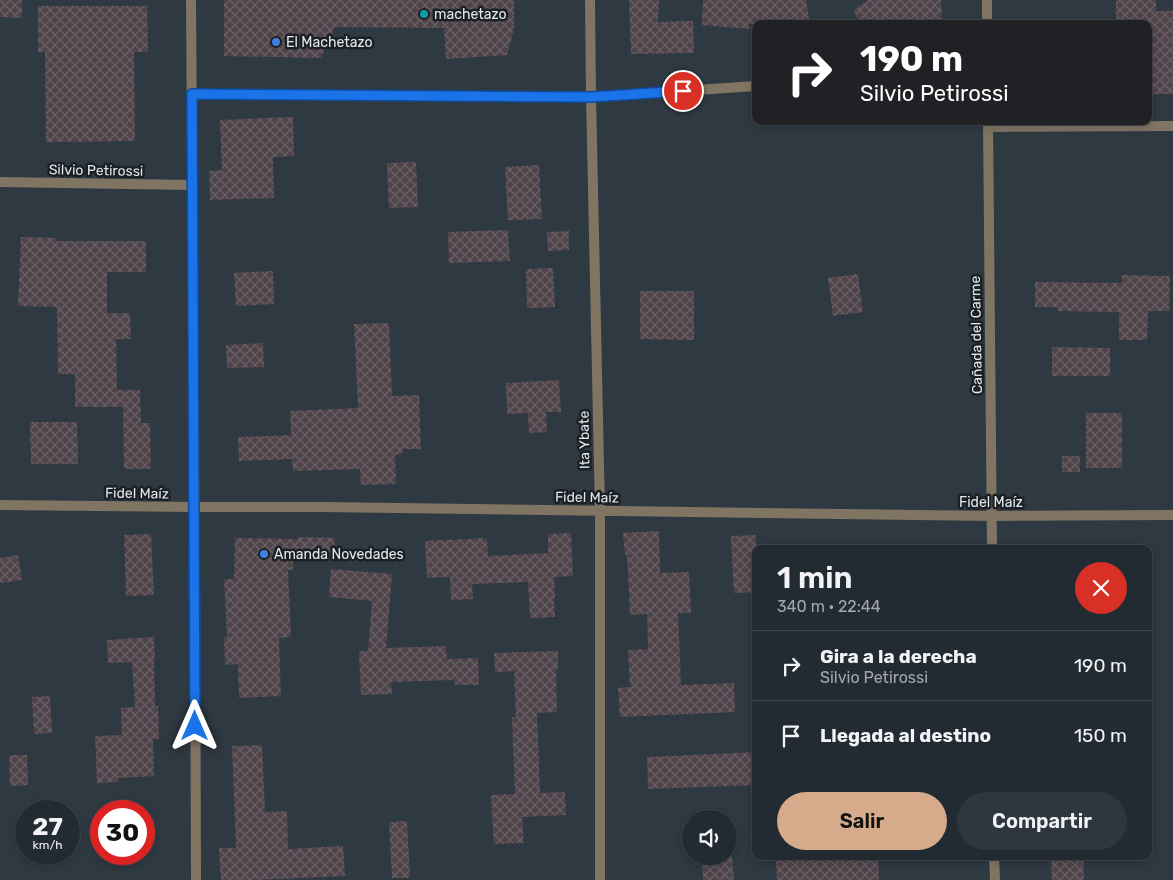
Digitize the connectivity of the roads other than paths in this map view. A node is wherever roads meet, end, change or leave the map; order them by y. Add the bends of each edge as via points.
1 (191, 0) edge
2 (590, 0) edge
3 (987, 0) edge
4 (987, 20) edge
5 (752, 86) edge
6 (192, 94) junction
7 (591, 97) junction
8 (988, 125) edge
9 (1080, 125) edge
10 (1173, 126) edge
11 (0, 182) edge
12 (192, 185) junction
13 (0, 505) edge
14 (195, 507) junction
15 (600, 511) junction
16 (1173, 515) edge
17 (992, 516) junction
18 (992, 545) edge
19 (994, 860) edge
20 (196, 880) edge
21 (600, 880) edge
22 (994, 880) edge

1 - 6 street
2 - 7 street, Ita Ybate
3 - 4 street
5 - 7 street
6 - 7 street
6 - 12 street
7 - 15 street, Ita Ybate
8 - 17 street, Cañada del Carme
9 - 10 street
11 - 12 street, Silvio Petirossi
12 - 14 street
13 - 14 street, Fidel Maíz
14 - 15 street, Fidel Maíz
14 - 20 street
15 - 17 street, Fidel Maíz
15 - 21 street, Ita Ybate
16 - 17 street, Fidel Maíz
17 - 18 street, Cañada del Carme
19 - 22 street

